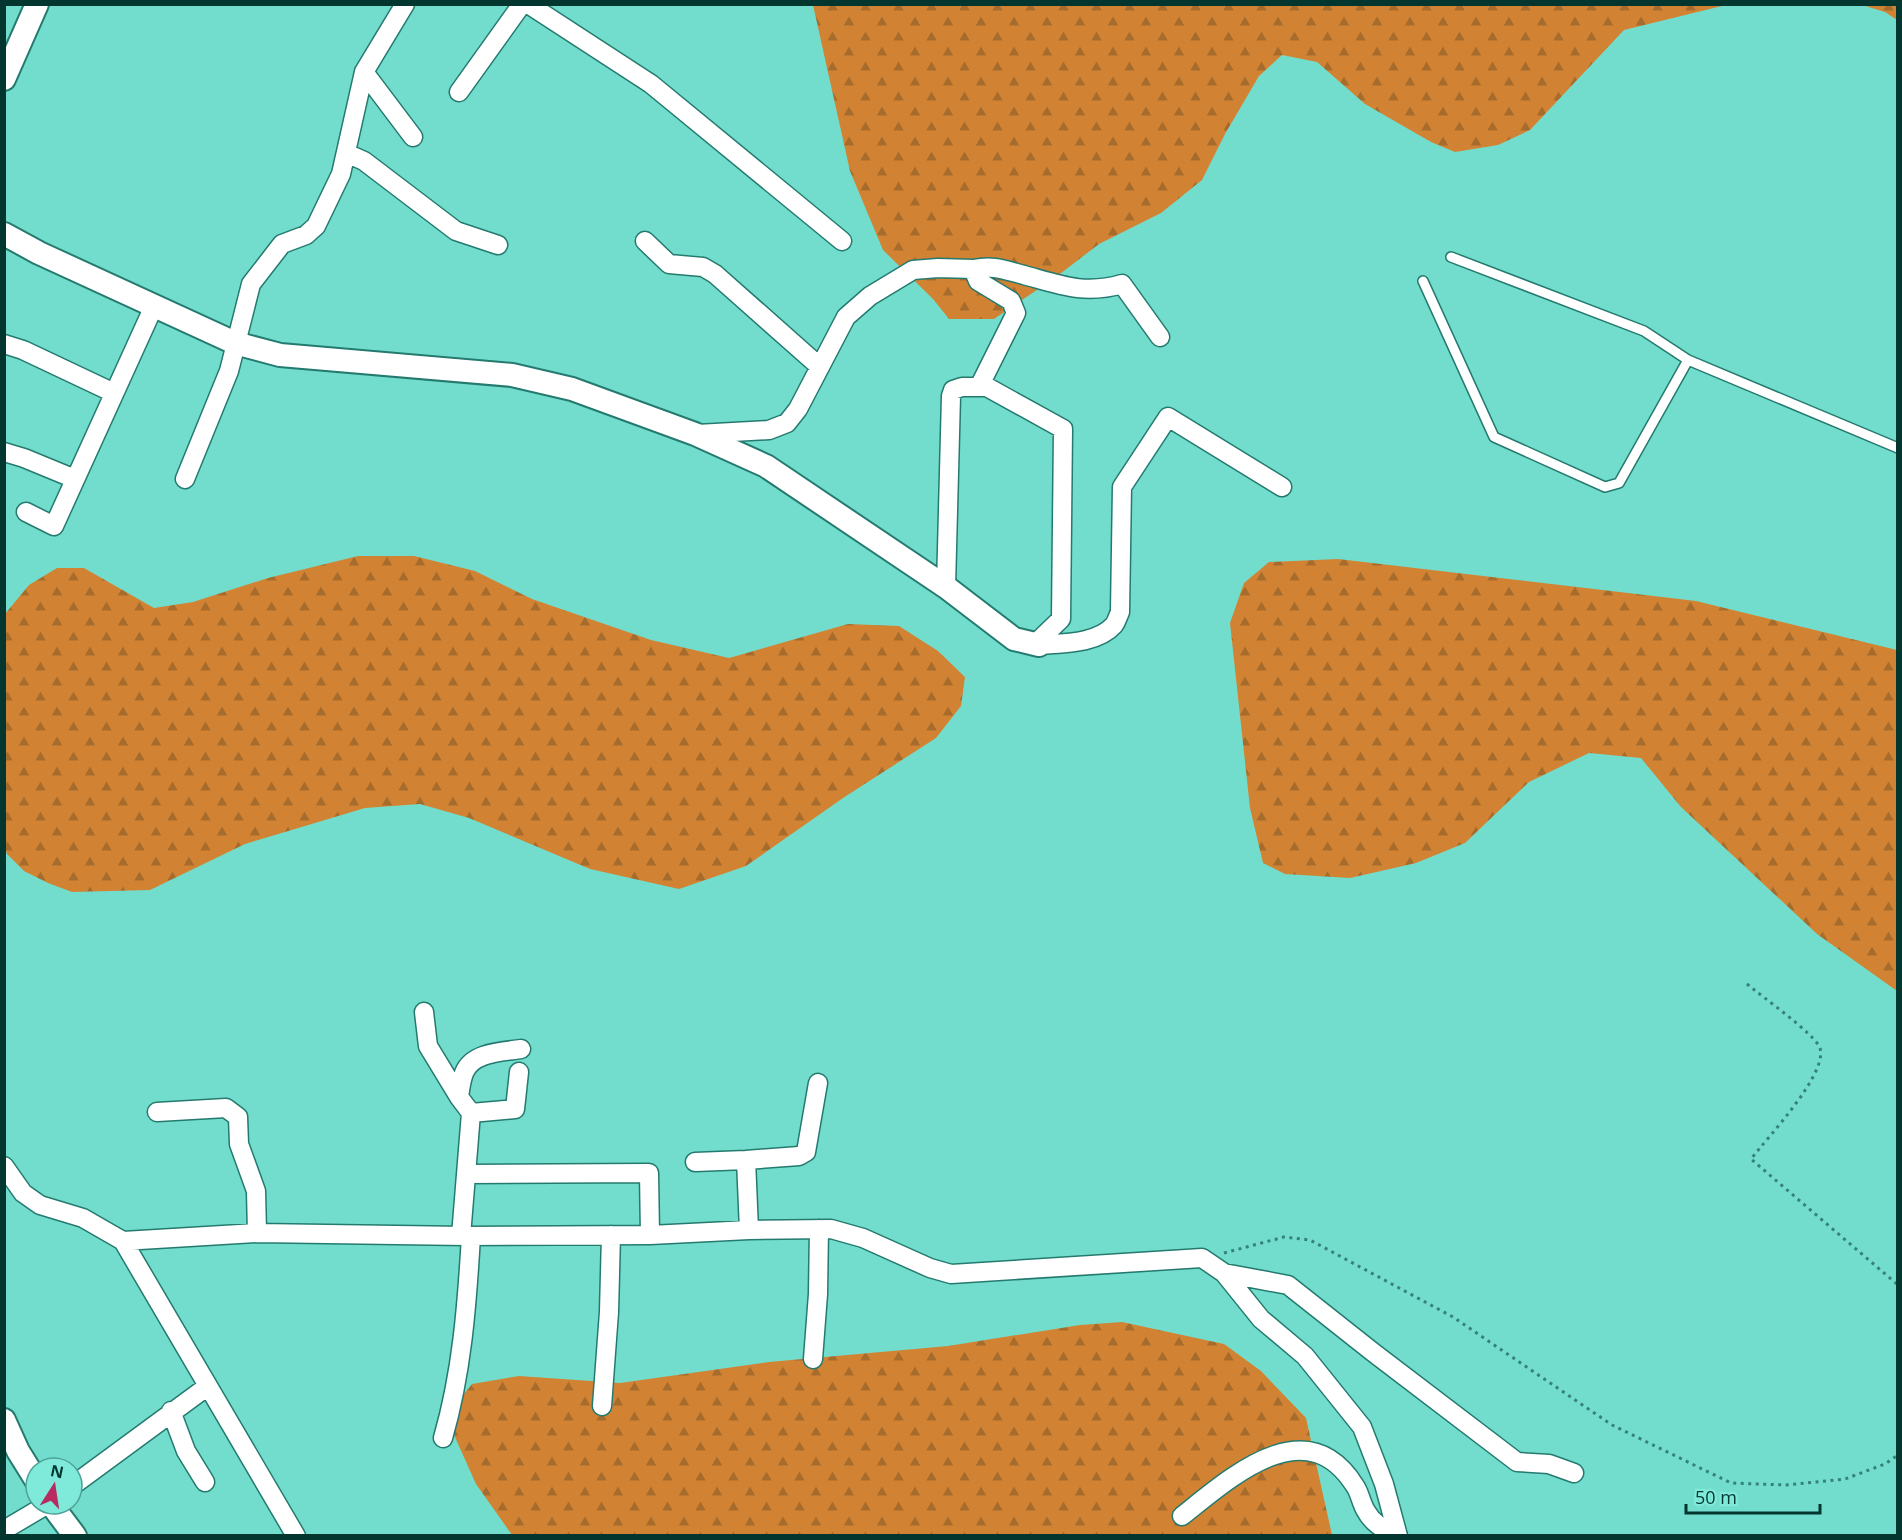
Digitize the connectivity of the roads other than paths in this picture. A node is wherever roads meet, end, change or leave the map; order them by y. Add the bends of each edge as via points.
1 (37, 4) edge
2 (405, 4) edge
3 (522, 4) edge
4 (528, 4) edge
5 (364, 72) junction
6 (4, 79) edge
7 (459, 92) dead end
8 (413, 137) dead end
9 (346, 153) junction
10 (4, 234) edge
11 (645, 241) dead end
12 (842, 241) dead end
13 (498, 245) dead end
14 (1451, 257) dead end
15 (973, 269) junction
16 (1423, 281) dead end
17 (154, 306) junction
18 (1160, 338) dead end
19 (236, 343) junction
20 (4, 344) edge
21 (1688, 360) junction
22 (820, 367) junction
23 (979, 387) junction
24 (114, 393) junction
25 (695, 434) junction
26 (1898, 448) edge
27 (4, 453) edge
28 (75, 479) junction
29 (185, 479) dead end
30 (1282, 487) dead end
31 (26, 512) dead end
32 (946, 587) junction
33 (1037, 644) junction
34 (424, 1012) dead end
35 (521, 1049) dead end
36 (519, 1072) dead end
37 (818, 1083) dead end
38 (459, 1097) junction
39 (157, 1112) dead end
40 (471, 1113) junction
41 (746, 1160) junction
42 (695, 1162) dead end
43 (4, 1166) edge
44 (466, 1174) junction
45 (819, 1229) junction
46 (749, 1230) junction
47 (257, 1233) junction
48 (611, 1235) junction
49 (650, 1235) junction
50 (466, 1236) junction
51 (123, 1241) junction
52 (1224, 1273) junction
53 (813, 1359) dead end
54 (208, 1386) junction
55 (602, 1406) dead end
56 (171, 1411) junction
57 (4, 1420) edge
58 (443, 1438) dead end
59 (24, 1461) edge
60 (1574, 1473) dead end
61 (84, 1477) edge
62 (206, 1482) dead end
63 (29, 1516) edge
64 (59, 1516) edge
65 (1182, 1516) dead end
66 (4, 1530) edge
67 (75, 1536) edge
68 (296, 1536) edge
69 (1398, 1536) edge

1 - 6 street
2 - 5 street
3 - 7 street
4 - 12 street via 651,84
5 - 8 street
5 - 9 street
9 - 13 street via 364,160 456,231
9 - 19 street via 341,174 316,226 306,235 282,244 252,284
10 - 17 street
11 - 22 street via 669,264 703,267 715,274
14 - 21 lane via 1644,331
15 - 18 street via 990,266 1081,289 1122,284
15 - 22 street via 913,270 870,296 846,317
15 - 23 street via 978,281 1011,301 1016,313
16 - 21 lane via 1494,437 1605,487 1619,483
17 - 19 street
17 - 24 street
19 - 25 street via 280,356 512,375 572,389
19 - 29 street via 229,371
20 - 24 street
21 - 26 lane
22 - 25 street via 787,423 769,430
23 - 32 street via 962,387 953,390 951,396
23 - 33 street via 987,387 1063,429 1061,619
24 - 28 street
25 - 32 street via 766,466
27 - 28 street
28 - 31 street via 54,526
30 - 33 street via 1168,417 1122,487 1120,612 1114,624 1100,635 1072,643
32 - 33 street via 1014,639
34 - 38 street via 428,1046
35 - 38 street via 474,1060 465,1071
36 - 40 street via 515,1108
37 - 41 street via 806,1152 799,1156
38 - 40 street
39 - 47 street via 226,1108 238,1117 238,1144 256,1191
40 - 44 street
41 - 42 street
41 - 46 street
43 - 51 street via 23,1193 40,1205 83,1218
44 - 49 street via 649,1173
44 - 50 street
45 - 46 street
45 - 52 street via 863,1238 951,1274 1202,1258
45 - 53 street
46 - 49 street
47 - 50 street
47 - 51 street
48 - 49 street
48 - 50 street
48 - 55 street
50 - 58 street via 466,1318
51 - 54 street
52 - 60 street via 1288,1285 1517,1462 1549,1464
52 - 69 street via 1262,1319 1305,1356 1362,1427 1384,1484
54 - 56 street
54 - 68 street
56 - 61 street
56 - 62 street via 186,1451
57 - 59 street
63 - 66 street
64 - 67 street
65 - 69 street via 1258,1461 1279,1452 1303,1451 1337,1463 1356,1486 1366,1511 1378,1527

